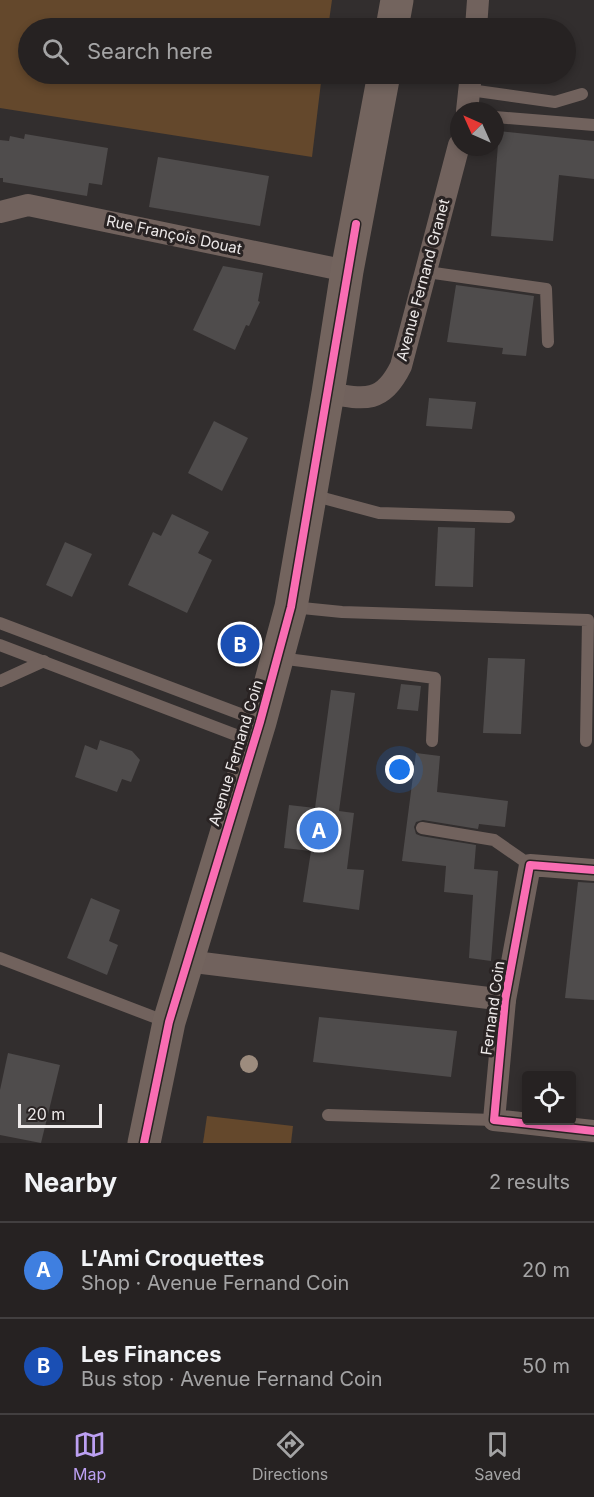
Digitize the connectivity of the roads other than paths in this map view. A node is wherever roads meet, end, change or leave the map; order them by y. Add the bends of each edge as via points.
1 (397, 0) edge
2 (478, 0) edge
3 (394, 18) edge
4 (477, 18) edge
5 (382, 84) edge
6 (469, 92) edge
7 (582, 94) dead end
8 (504, 118) edge
9 (594, 125) edge
10 (456, 156) edge
11 (0, 212) edge
12 (347, 271) junction
13 (427, 272) junction
14 (548, 342) dead end
15 (328, 393) junction
16 (311, 494) junction
17 (509, 518) dead end
18 (291, 607) junction
19 (0, 623) edge
20 (0, 645) edge
21 (278, 658) junction
22 (44, 661) junction
23 (0, 681) edge
24 (257, 732) junction
25 (432, 741) dead end
26 (586, 741) dead end
27 (422, 828) dead end
28 (530, 865) junction
29 (594, 870) edge
30 (0, 958) edge
31 (186, 961) junction
32 (505, 999) junction
33 (168, 1022) junction
34 (328, 1115) dead end
35 (494, 1120) junction
36 (594, 1131) edge
37 (144, 1143) edge

1 - 3 main road
2 - 4 street
5 - 12 main road, Avenue Fernand Coin
6 - 7 lane via 555,102
8 - 9 lane
10 - 13 street, Avenue Fernand Granet
11 - 12 street, Rue François Douat via 28,205
12 - 15 main road, Avenue Fernand Coin
13 - 14 lane via 546,289
13 - 15 street, Avenue Fernand Granet via 401,366 391,385 377,395 365,397
15 - 16 main road, Avenue Fernand Coin
16 - 17 lane via 379,513
16 - 18 main road, Avenue Fernand Coin
18 - 21 main road, Avenue Fernand Coin
18 - 26 lane via 588,620
19 - 24 lane
20 - 22 lane
21 - 24 main road, Avenue Fernand Coin
21 - 25 lane via 435,678
22 - 23 lane
22 - 24 lane
24 - 31 main road, Avenue Fernand Coin
27 - 28 lane via 494,840
28 - 29 street
28 - 32 street, Fernand Coin
30 - 33 lane
31 - 32 street
31 - 33 main road, Avenue Fernand Coin
32 - 35 street, Fernand Coin
33 - 37 main road, Avenue Fernand Coin
34 - 35 lane
35 - 36 street

